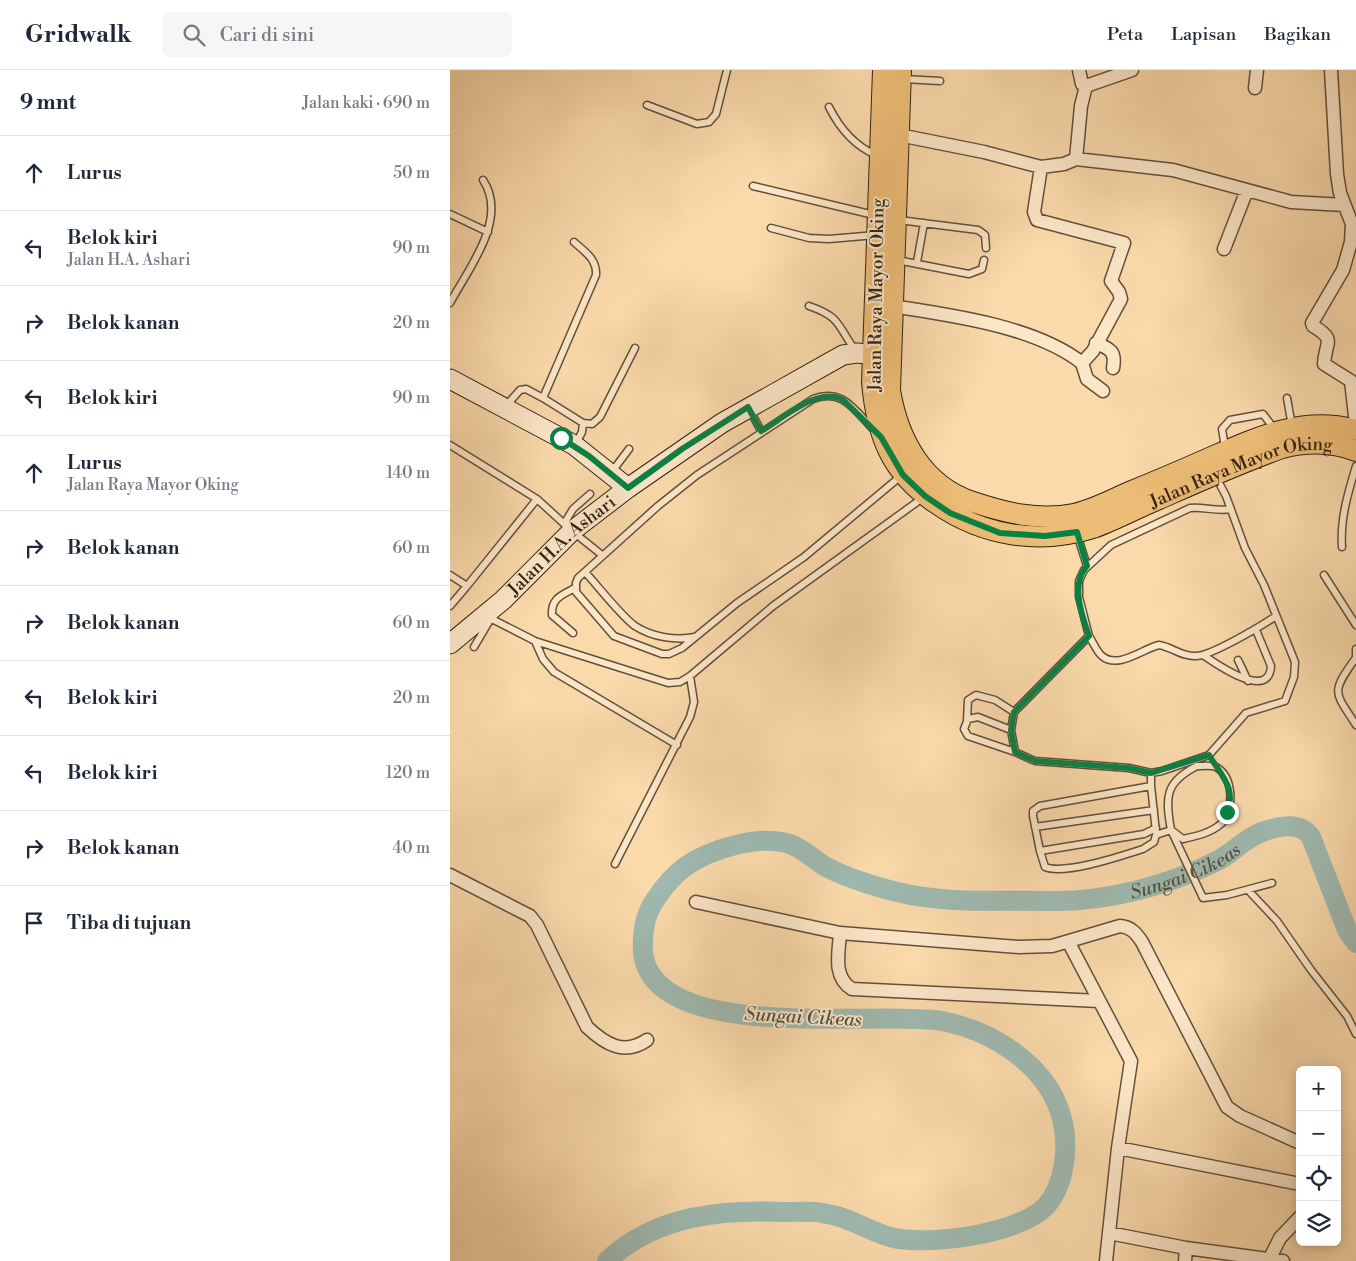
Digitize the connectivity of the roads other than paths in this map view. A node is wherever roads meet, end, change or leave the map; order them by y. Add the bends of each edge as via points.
1 (727, 70) edge
2 (883, 70) edge
3 (1079, 70) edge
4 (1132, 70) edge
5 (1257, 70) edge
6 (1331, 70) edge
7 (940, 81) dead end
8 (896, 86) edge
9 (1086, 86) junction
10 (1255, 88) dead end
11 (647, 105) dead end
12 (828, 107) dead end
13 (899, 135) junction
14 (880, 157) junction
15 (1076, 159) junction
16 (1041, 167) junction
17 (483, 180) dead end
18 (753, 186) dead end
19 (1247, 190) junction
20 (1349, 211) edge
21 (450, 214) edge
22 (924, 223) junction
23 (886, 227) junction
24 (771, 228) dead end
25 (488, 232) junction
26 (574, 242) dead end
27 (986, 248) dead end
28 (1224, 249) dead end
29 (894, 260) junction
30 (984, 260) dead end
31 (917, 262) junction
32 (450, 303) edge
33 (810, 306) dead end
34 (892, 306) junction
35 (1096, 342) junction
36 (635, 348) dead end
37 (873, 355) junction
38 (1082, 363) junction
39 (1113, 368) dead end
40 (450, 378) edge
41 (1103, 390) dead end
42 (543, 398) junction
43 (1287, 398) dead end
44 (748, 407) junction
45 (505, 408) junction
46 (583, 423) junction
47 (1356, 425) edge
48 (1284, 430) junction
49 (1356, 430) edge
50 (761, 431) junction
51 (881, 437) junction
52 (450, 445) edge
53 (574, 445) junction
54 (629, 448) dead end
55 (1226, 451) junction
56 (1356, 451) edge
57 (1356, 466) edge
58 (1211, 467) junction
59 (610, 474) junction
60 (905, 477) junction
61 (628, 488) junction
62 (590, 494) dead end
63 (925, 496) junction
64 (537, 499) junction
65 (1231, 509) junction
66 (568, 528) junction
67 (1077, 532) junction
68 (1342, 547) dead end
69 (602, 555) junction
70 (1087, 566) junction
71 (585, 572) junction
72 (450, 575) edge
73 (1324, 575) dead end
74 (467, 586) junction
75 (575, 588) junction
76 (450, 606) edge
77 (1276, 616) junction
78 (488, 617) junction
79 (1356, 624) edge
80 (1256, 630) junction
81 (573, 633) dead end
82 (1089, 636) junction
83 (698, 637) junction
84 (535, 641) junction
85 (450, 644) edge
86 (474, 647) dead end
87 (1356, 649) edge
88 (1203, 655) junction
89 (1238, 660) dead end
90 (1355, 660) edge
91 (690, 676) junction
92 (1248, 681) junction
93 (1014, 712) junction
94 (967, 720) junction
95 (1356, 726) edge
96 (1011, 730) junction
97 (678, 745) junction
98 (1015, 752) junction
99 (1209, 755) junction
100 (1216, 767) junction
101 (1151, 773) junction
102 (1151, 786) junction
103 (1154, 810) junction
104 (1035, 827) junction
105 (1171, 830) junction
106 (1156, 832) junction
107 (1040, 851) junction
108 (615, 864) dead end
109 (450, 875) edge
110 (1272, 883) dead end
111 (1248, 890) junction
112 (696, 902) dead end
113 (840, 933) junction
114 (1069, 943) junction
115 (1099, 1000) junction
116 (1356, 1034) edge
117 (647, 1040) dead end
118 (1296, 1141) edge
119 (1118, 1148) junction
120 (1296, 1183) edge
121 (1296, 1221) edge
122 (1109, 1233) junction
123 (1185, 1254) edge
124 (1277, 1260) edge
125 (1106, 1261) edge

1 - 11 lane via 716,114 709,122 697,124
2 - 8 main road, Jalan Raya Mayor Oking
3 - 9 street via 1082,84
4 - 9 street
5 - 10 street
6 - 20 street via 1337,174
7 - 8 lane
8 - 13 main road, Jalan Raya Mayor Oking
8 - 14 main road, Jalan Raya Mayor Oking
9 - 15 street
12 - 14 lane via 842,129 866,150
13 - 16 street
13 - 23 main road, Jalan Raya Mayor Oking
14 - 23 main road, Jalan Raya Mayor Oking
15 - 16 street
15 - 19 street via 1173,170
16 - 35 street via 1034,212 1036,220 1124,243 1111,281 1121,299
17 - 25 lane via 490,203
18 - 23 lane
19 - 20 street via 1291,202
19 - 28 street
20 - 47 street via 1352,224 1348,257 1312,322 1329,340 1324,364 1351,381
21 - 25 lane
22 - 23 lane
22 - 27 lane via 978,230 985,235
22 - 31 lane
23 - 24 lane via 829,239 809,238
23 - 29 main road, Jalan Raya Mayor Oking
23 - 37 main road, Jalan Raya Mayor Oking
25 - 32 lane
26 - 42 lane via 591,256 596,275
29 - 31 lane
29 - 34 main road, Jalan Raya Mayor Oking
30 - 31 lane via 982,269 969,274
33 - 37 lane via 837,319
34 - 37 main road, Jalan Raya Mayor Oking
34 - 38 street via 950,315 1009,330 1051,345
35 - 38 street
35 - 39 street via 1112,351 1115,356
36 - 46 lane via 600,417 592,424
37 - 44 street, Jalan H.A. Ashari via 843,355
37 - 51 main road, Jalan Raya Mayor Oking via 874,404
37 - 58 main road, Jalan Raya Mayor Oking via 890,390 902,437 918,464 936,482 964,500 1035,517 1074,514
38 - 41 street via 1088,379
40 - 45 street
42 - 45 lane via 526,389 520,390
42 - 46 lane
43 - 48 lane
44 - 50 lane
44 - 61 street, Jalan H.A. Ashari
45 - 53 street
46 - 53 lane
48 - 49 main road, Jalan Raya Mayor Oking via 1331,424
48 - 55 main road, Jalan Raya Mayor Oking
48 - 55 lane via 1263,414 1230,420 1222,429
50 - 51 lane via 813,399 828,395 843,400
50 - 69 lane via 690,480
51 - 60 main road, Jalan Raya Mayor Oking
52 - 64 lane
53 - 59 street
54 - 59 lane
55 - 58 main road, Jalan Raya Mayor Oking
56 - 58 main road, Jalan Raya Mayor Oking via 1337,446 1294,445
57 - 68 lane via 1345,506
58 - 65 lane
58 - 67 main road, Jalan Raya Mayor Oking via 1094,527
59 - 61 street
60 - 63 main road, Jalan Raya Mayor Oking
60 - 83 lane via 804,557 737,603
61 - 66 street, Jalan H.A. Ashari
62 - 66 lane via 573,509
63 - 67 main road, Jalan Raya Mayor Oking via 950,513 1000,533 1045,536
63 - 91 lane via 773,606
64 - 66 lane
64 - 74 lane
65 - 70 lane via 1190,508 1111,544
65 - 77 lane
66 - 69 lane
66 - 78 street, Jalan H.A. Ashari via 552,553
67 - 70 lane
69 - 71 lane
70 - 82 lane via 1081,573 1079,587
71 - 75 lane via 578,578
71 - 83 lane via 636,626 680,640
72 - 74 lane
73 - 79 lane
74 - 76 lane
75 - 81 lane via 556,599 551,606 552,615
75 - 83 lane via 605,628 622,640 670,654
77 - 80 lane
77 - 99 lane via 1295,662 1288,696 1278,705 1246,713
78 - 84 lane
78 - 85 street, Jalan H.A. Ashari
78 - 86 lane
80 - 88 lane
80 - 92 lane via 1271,666 1266,677
82 - 88 lane via 1102,656 1111,660 1125,659 1159,645 1184,655
82 - 93 lane
84 - 91 lane via 668,683 680,682
84 - 97 lane via 543,659 554,672
87 - 90 lane
88 - 92 lane
89 - 92 lane
90 - 95 lane via 1339,683 1337,694
91 - 97 lane via 693,711
93 - 94 lane via 995,700 976,695 968,700
93 - 96 lane
94 - 96 lane via 978,717
94 - 98 lane via 966,735
96 - 98 lane
97 - 108 lane
98 - 101 lane via 1035,761 1129,768
99 - 100 lane
99 - 101 lane
100 - 105 lane via 1197,766 1177,778 1170,787 1167,807
100 - 105 lane via 1230,791 1231,802 1223,822 1211,831 1183,839
101 - 102 lane
102 - 103 lane
102 - 104 lane via 1040,806 1033,810
103 - 104 lane
103 - 106 lane
104 - 107 lane
105 - 106 lane
105 - 111 lane via 1203,898
106 - 107 lane
106 - 107 lane via 1154,842 1143,849 1067,870 1045,867
109 - 117 street via 530,916 537,924 586,1027 600,1040 636,1048
110 - 111 lane
111 - 116 lane via 1277,921 1347,1016
112 - 113 street
113 - 114 street via 1019,947
113 - 115 street via 838,972 852,989
114 - 115 street
114 - 118 street via 1120,926 1132,930 1142,942 1227,1107
115 - 119 street via 1131,1061
119 - 120 street
119 - 122 street
121 - 124 street via 1280,1238
122 - 123 street
122 - 125 street
123 - 124 street

